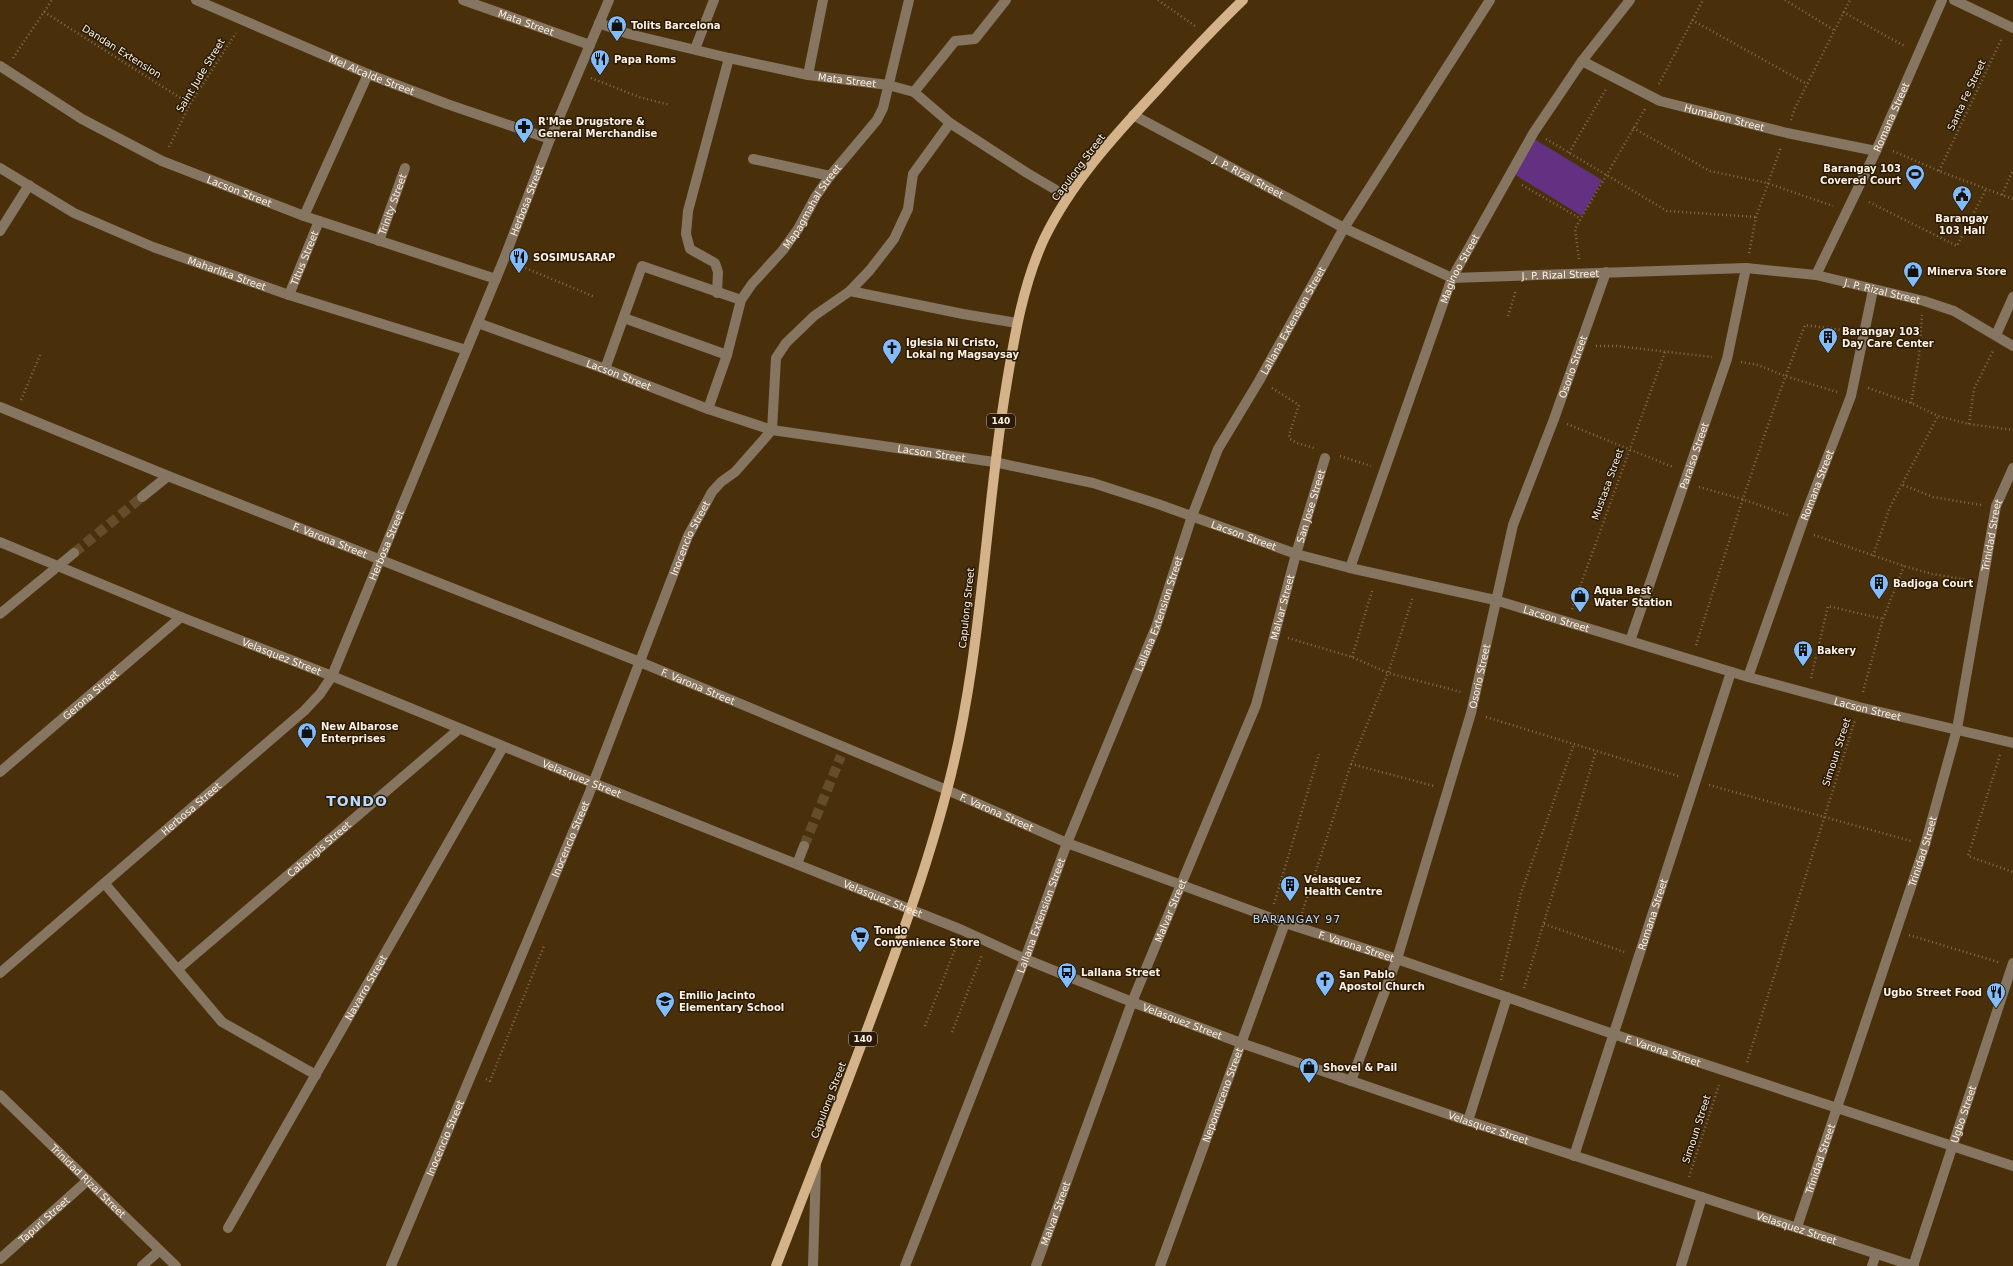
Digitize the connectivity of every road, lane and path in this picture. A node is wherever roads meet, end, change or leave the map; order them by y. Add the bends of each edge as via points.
1 (52, 0) edge
2 (196, 0) edge
3 (463, 0) edge
4 (608, 0) edge
5 (714, 0) edge
6 (824, 0) edge
7 (909, 0) edge
8 (1006, 0) edge
9 (1158, 0) edge
10 (1243, 0) edge
11 (1490, 0) edge
12 (1630, 0) edge
13 (1703, 0) edge
14 (1785, 0) edge
15 (1942, 0) edge
16 (1954, 0) edge
17 (44, 12) junction
18 (1844, 12) dead end
19 (244, 20) junction
20 (1692, 20) junction
21 (599, 23) junction
22 (2011, 27) edge
23 (1834, 30) dead end
24 (1208, 35) junction
25 (590, 45) junction
26 (695, 49) junction
27 (1919, 54) junction
28 (729, 58) junction
29 (1582, 61) junction
30 (3, 68) edge
31 (578, 73) junction
32 (368, 74) junction
33 (808, 75) junction
34 (1614, 76) junction
35 (1807, 84) dead end
36 (888, 85) junction
37 (914, 92) junction
38 (1652, 98) junction
39 (190, 104) junction
40 (670, 105) dead end
41 (1133, 115) junction
42 (950, 123) junction
43 (1633, 128) junction
44 (1534, 132) junction
45 (550, 139) junction
46 (1877, 148) junction
47 (1569, 153) junction
48 (753, 159) dead end
49 (162, 161) junction
50 (0, 168) edge
51 (405, 168) dead end
52 (2013, 170) edge
53 (1939, 171) junction
54 (1606, 175) junction
55 (830, 176) junction
56 (1508, 176) junction
57 (29, 185) junction
58 (1986, 189) junction
59 (1854, 195) junction
60 (2002, 195) junction
61 (1068, 197) junction
62 (2013, 199) edge
63 (1846, 211) junction
64 (304, 216) junction
65 (1756, 217) dead end
66 (1581, 220) junction
67 (319, 221) junction
68 (1344, 228) junction
69 (0, 231) edge
70 (379, 241) junction
71 (504, 259) junction
72 (1746, 268) junction
73 (1606, 272) junction
74 (1581, 273) junction
75 (1816, 275) junction
76 (1519, 276) junction
77 (1452, 278) junction
78 (496, 279) junction
79 (1873, 290) junction
80 (850, 291) junction
81 (717, 293) junction
82 (289, 295) junction
83 (595, 297) dead end
84 (2013, 297) edge
85 (741, 300) junction
86 (1924, 301) junction
87 (1508, 316) dead end
88 (624, 318) junction
89 (478, 323) junction
90 (1017, 323) junction
91 (1865, 333) junction
92 (1998, 336) junction
93 (1581, 345) junction
94 (2013, 346) edge
95 (466, 350) junction
96 (1665, 352) junction
97 (41, 353) dead end
98 (728, 355) junction
99 (1727, 359) junction
100 (1758, 365) dead end
101 (605, 369) junction
102 (1785, 376) junction
103 (1259, 381) junction
104 (1854, 383) junction
105 (1851, 396) junction
106 (1911, 403) junction
107 (0, 407) edge
108 (708, 409) junction
109 (16, 414) junction
110 (1938, 416) junction
111 (1554, 419) junction
112 (1969, 424) junction
113 (772, 430) junction
114 (2013, 430) edge
115 (1628, 450) junction
116 (1326, 454) junction
117 (994, 462) junction
118 (2013, 468) edge
119 (1385, 470) junction
120 (168, 476) junction
121 (1687, 478) junction
122 (1903, 485) junction
123 (142, 497) tunnel mouth
124 (1742, 499) junction
125 (1996, 506) junction
126 (1192, 516) junction
127 (1802, 525) junction
128 (0, 542) edge
129 (74, 553) tunnel mouth
130 (1296, 554) junction
131 (1873, 556) junction
132 (380, 559) junction
133 (58, 566) junction
134 (1904, 566) junction
135 (1350, 568) junction
136 (1377, 574) junction
137 (1417, 583) junction
138 (1984, 583) junction
139 (1495, 600) junction
140 (0, 614) edge
141 (180, 617) junction
142 (1883, 619) junction
143 (1567, 623) junction
144 (1275, 634) junction
145 (1630, 641) junction
146 (1352, 657) junction
147 (1691, 659) junction
148 (640, 662) junction
149 (1731, 672) junction
150 (1388, 673) junction
151 (332, 676) junction
152 (1748, 677) junction
153 (1808, 693) junction
154 (1474, 695) junction
155 (1859, 707) junction
156 (1470, 713) junction
157 (458, 729) junction
158 (1957, 729) junction
159 (2009, 742) edge
160 (1574, 744) junction
161 (503, 747) junction
162 (1596, 751) junction
163 (1319, 754) dead end
164 (1351, 764) junction
165 (0, 772) edge
166 (1695, 782) junction
167 (592, 783) junction
168 (1448, 789) junction
169 (947, 790) junction
170 (1824, 817) junction
171 (1067, 843) junction
172 (804, 846) tunnel mouth
173 (1925, 846) junction
174 (797, 864) junction
175 (2013, 872) edge
176 (105, 884) junction
177 (1181, 886) junction
178 (911, 911) junction
179 (1270, 917) junction
180 (1285, 923) junction
181 (1544, 924) junction
182 (1298, 927) junction
183 (962, 930) junction
184 (1896, 930) junction
185 (987, 942) junction
186 (1638, 957) junction
187 (1024, 958) junction
188 (1397, 959) junction
189 (2012, 965) edge
190 (178, 969) junction
191 (0, 973) edge
192 (1502, 995) junction
193 (1132, 1002) junction
194 (1520, 1002) junction
195 (926, 1026) dead end
196 (952, 1032) dead end
197 (1613, 1034) junction
198 (1241, 1043) junction
199 (1724, 1071) junction
200 (316, 1075) junction
201 (1742, 1077) junction
202 (1351, 1082) junction
203 (0, 1095) edge
204 (1838, 1108) junction
205 (1468, 1121) junction
206 (1953, 1146) junction
207 (1574, 1156) junction
208 (816, 1166) junction
209 (2013, 1166) edge
210 (88, 1180) junction
211 (1684, 1192) junction
212 (1702, 1197) junction
213 (1797, 1227) junction
214 (228, 1228) dead end
215 (159, 1251) junction
216 (1876, 1254) junction
217 (0, 1259) edge
218 (142, 1266) edge
219 (176, 1266) edge
220 (391, 1266) edge
221 (776, 1266) edge
222 (813, 1266) edge
223 (905, 1266) edge
224 (1036, 1266) edge
225 (1160, 1266) edge
226 (1680, 1266) edge
227 (1872, 1266) edge
228 (1914, 1266) edge

1 - 17 path
2 - 19 street, Mel Alcalde Street
3 - 25 street, Mata Street
4 - 21 street, Herbosa Street
5 - 26 street
6 - 33 street
7 - 36 street, Mapagmahal Street
8 - 37 street via 975,39 955,41
9 - 24 path
10 - 24 main road, Capulong Street / 140
11 - 68 street, Lallana Extension Street
12 - 29 street, Maginoo Street
13 - 20 path
14 - 23 path
15 - 27 street, Romana Street
16 - 22 street
17 - 30 path
17 - 39 path, Dandan Extension
18 - 27 path
19 - 32 street, Mel Alcalde Street
19 - 39 path, Saint Jude Street
20 - 35 path
20 - 38 path
21 - 25 street, Herbosa Street
21 - 26 street, Mata Street via 629,34
22 - 53 path, Santa Fe Street
24 - 41 main road, Capulong Street / 140
25 - 31 street, Herbosa Street
26 - 28 street, Mata Street
27 - 46 street, Romana Street
28 - 33 street, Mata Street
28 - 81 street via 688,211 686,234 690,249 715,263 718,272
29 - 34 street, Humabon Street
29 - 44 street, Maginoo Street
30 - 49 street, Lacson Street via 82,119
31 - 40 path via 639,97
31 - 45 street, Herbosa Street
32 - 45 street, Mel Alcalde Street
32 - 64 street
33 - 36 street, Mata Street
34 - 38 street, Humabon Street
34 - 47 path
36 - 37 street, Mata Street
36 - 55 street, Mapagmahal Street via 883,108 877,120
37 - 42 street, Mata Street
38 - 43 path
38 - 46 street, Humabon Street via 1786,133
39 - 49 path, Saint Jude Street
41 - 61 main road, Capulong Street / 140
41 - 68 street, J. P. Rizal Street
42 - 61 street, Mata Street
42 - 80 street via 913,174 908,209 894,239
43 - 54 path
43 - 63 path via 1710,172 1767,183
44 - 47 path
44 - 56 street, Maginoo Street
45 - 71 street, Herbosa Street
46 - 53 path
46 - 59 street, Romana Street
47 - 54 path
48 - 55 street
49 - 64 street, Lacson Street
50 - 57 street, Maharlika Street
51 - 70 street, Trinity Street
52 - 60 path
53 - 58 path
54 - 65 path via 1667,211
54 - 66 path
55 - 85 street, Mapagmahal Street via 798,229
56 - 66 path
56 - 77 street, Maginoo Street
57 - 69 street
57 - 82 street, Maharlika Street via 74,212 152,247
58 - 59 path via 1957,246
58 - 60 path
59 - 63 street, Romana Street
60 - 62 path
61 - 90 main road, Capulong Street / 140 via 1044,239 1030,276
63 - 75 street, Romana Street
64 - 67 street, Lacson Street
66 - 74 path via 1575,229
67 - 70 street, Lacson Street
67 - 82 street, Titus Street
68 - 77 street, J. P. Rizal Street
68 - 103 street, Lallana Extension Street
70 - 78 street, Lacson Street
71 - 78 street, Herbosa Street
71 - 83 path
72 - 73 street, J. P. Rizal Street
72 - 75 street, J. P. Rizal Street
72 - 99 street, Paraiso Street
73 - 74 street, J. P. Rizal Street
73 - 93 street, Osorio Street
74 - 76 street, J. P. Rizal Street
75 - 79 street, J. P. Rizal Street
76 - 77 street, J. P. Rizal Street
76 - 87 path
77 - 119 street, Maginoo Street
78 - 89 street, Herbosa Street
79 - 86 street, J. P. Rizal Street
79 - 91 street, Romana Street
80 - 90 street
80 - 113 street via 814,316 786,343 776,358
81 - 85 street
81 - 88 street via 642,266
82 - 95 street, Maharlika Street
84 - 92 street
85 - 98 street, Mapagmahal Street
86 - 92 street, J. P. Rizal Street via 1954,311
86 - 106 path
88 - 98 street
88 - 101 street
89 - 95 street, Herbosa Street
89 - 101 street, Lacson Street
90 - 117 main road, Capulong Street / 140
91 - 102 path via 1805,325
91 - 104 street, Romana Street
92 - 94 street, J. P. Rizal Street
92 - 112 path via 1974,389
93 - 96 path
93 - 111 street, Osorio Street
95 - 132 street, Herbosa Street
96 - 99 path
96 - 115 path, Mustasa Street
97 - 109 path
98 - 108 street, Mapagmahal Street
99 - 121 street, Paraiso Street
100 - 102 path
101 - 108 street, Lacson Street
102 - 105 path
102 - 124 path
103 - 116 path via 1299,403 1290,439
103 - 126 street, Lallana Extension Street via 1218,449
104 - 105 street, Romana Street
104 - 106 path
105 - 127 street, Romana Street
106 - 110 path
107 - 109 street, F. Varona Street
108 - 113 street, Lacson Street
109 - 120 street, F. Varona Street
110 - 112 path
110 - 122 path
111 - 115 path
111 - 139 street, Osorio Street via 1513,525
112 - 114 path
113 - 117 street, Lacson Street
113 - 148 street, Inocencio Street via 735,472 712,492 698,514
115 - 121 path
115 - 143 path, Mustasa Street
116 - 119 path
116 - 130 street, San Jose Street
117 - 126 street, Lacson Street via 1093,483
117 - 169 main road, Capulong Street / 140 via 969,694
118 - 125 street, Trinidad Street
119 - 135 street, Maginoo Street
120 - 123 street
120 - 132 street, F. Varona Street
121 - 124 path
121 - 145 street, Paraiso Street
122 - 125 path via 1934,497
122 - 131 path via 1890,507
124 - 127 path
124 - 147 path
125 - 138 street, Trinidad Street
126 - 130 street, Lacson Street
126 - 171 street, Lallana Extension Street via 1156,628
127 - 131 path
127 - 152 street, Romana Street
128 - 133 street, Velasquez Street
129 - 133 street
130 - 135 street, Lacson Street
130 - 144 street, Malvar Street
131 - 134 path
132 - 148 street, F. Varona Street
132 - 151 street, Herbosa Street
133 - 140 street
133 - 141 street, Velasquez Street
134 - 138 path via 1932,574
134 - 142 path, Simoun Street
135 - 136 street, Lacson Street
136 - 137 street, Lacson Street
136 - 146 path
137 - 139 street, Lacson Street
137 - 150 path
138 - 158 street, Trinidad Street
139 - 143 street, Lacson Street
139 - 154 street, Osorio Street
141 - 151 street, Velasquez Street
141 - 165 street, Gerona Street
142 - 153 path via 1828,606
142 - 155 path, Simoun Street
143 - 145 street, Lacson Street
144 - 146 path
144 - 177 street, Malvar Street via 1256,705
145 - 147 street, Lacson Street
146 - 150 path
147 - 149 street, Lacson Street
148 - 167 street, Inocencio Street
148 - 169 street, F. Varona Street via 843,752
149 - 152 street, Lacson Street
149 - 166 street, Romana Street
150 - 154 path
150 - 164 path
151 - 157 street, Velasquez Street
151 - 176 street, Herbosa Street via 304,711
152 - 153 street, Lacson Street
153 - 155 street, Lacson Street
154 - 156 street, Osorio Street
155 - 158 street, Lacson Street
155 - 170 path, Simoun Street
156 - 160 path
156 - 168 street, Osorio Street
157 - 161 street, Velasquez Street
157 - 190 street, Cabangis Street
158 - 159 street, Lacson Street
158 - 173 street, Trinidad Street
159 - 175 path via 1968,856
160 - 162 path
160 - 192 path via 1521,893
161 - 167 street, Velasquez Street
161 - 200 street, Navarro Street
162 - 166 path
162 - 181 path
163 - 179 path
164 - 168 path
164 - 182 path
166 - 170 path
166 - 186 street, Romana Street
167 - 174 street, Velasquez Street
167 - 220 street, Inocencio Street
168 - 188 street, Osorio Street
169 - 171 street, F. Varona Street
169 - 178 main road, Capulong Street / 140
170 - 173 path
170 - 201 path, Simoun Street
171 - 177 street, F. Varona Street
171 - 187 street, Lallana Extension Street
172 - 174 street
173 - 184 street, Trinidad Street
174 - 178 street, Velasquez Street
176 - 190 street
176 - 191 street, Herbosa Street
177 - 179 street, F. Varona Street
177 - 193 street, Malvar Street
178 - 183 street, Velasquez Street
178 - 208 main road, Capulong Street / 140
179 - 180 street, F. Varona Street
180 - 182 street, F. Varona Street
180 - 198 street, Nepomuceno Street
181 - 186 path
181 - 194 path
182 - 188 street, F. Varona Street
183 - 185 street, Velasquez Street
183 - 195 path
184 - 189 path
184 - 204 street, Trinidad Street
185 - 187 street, Velasquez Street
185 - 196 path
186 - 197 street, Romana Street
187 - 193 street, Velasquez Street
187 - 223 street, Lallana Extension Street
188 - 192 street, F. Varona Street
188 - 202 street, Osorio Street
189 - 206 street, Ugbo Street
190 - 200 street via 222,1022
192 - 194 street, F. Varona Street
192 - 205 street
193 - 198 street, Velasquez Street
193 - 224 street, Malvar Street
194 - 197 street, F. Varona Street
197 - 199 street, F. Varona Street
197 - 207 street, Romana Street
198 - 202 street, Velasquez Street
198 - 225 street, Nepomuceno Street
199 - 201 street, F. Varona Street
199 - 211 path, Simoun Street
200 - 214 street, Navarro Street
201 - 204 street, F. Varona Street
202 - 205 street, Velasquez Street
203 - 210 street, Trinidad Rizal Street
204 - 206 street, F. Varona Street
204 - 213 street, Trinidad Street
205 - 207 street, Velasquez Street
206 - 209 street, F. Varona Street
206 - 228 street, Ugbo Street
207 - 211 street, Velasquez Street
208 - 221 main road, Capulong Street / 140
208 - 222 street
210 - 215 street, Trinidad Rizal Street
210 - 217 street, Tapuri Street
211 - 212 street, Velasquez Street
212 - 213 street, Velasquez Street
212 - 226 street
213 - 216 street, Velasquez Street
215 - 218 street
215 - 219 street, Trinidad Rizal Street
216 - 227 street
216 - 228 street, Velasquez Street

